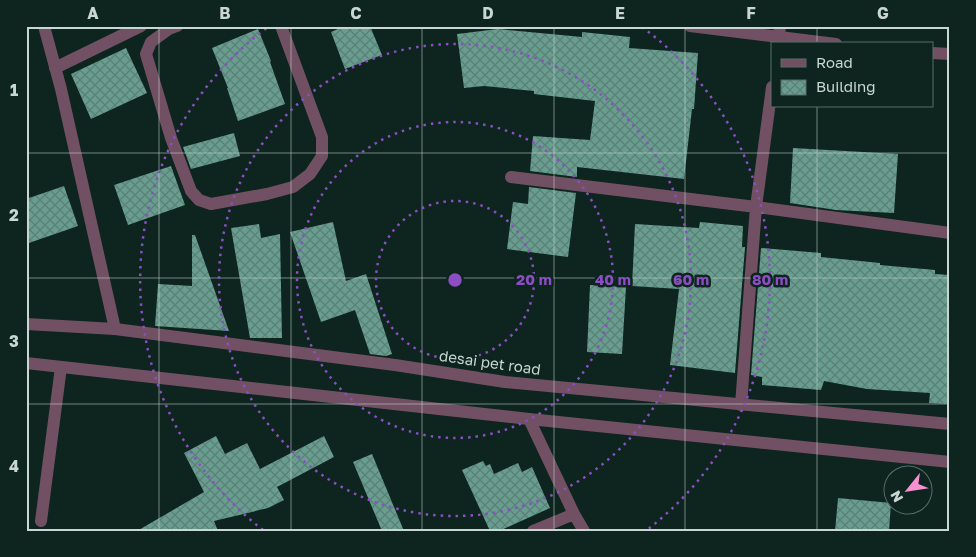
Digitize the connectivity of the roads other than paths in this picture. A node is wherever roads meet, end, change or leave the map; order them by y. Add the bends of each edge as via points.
1 (44, 26) edge
2 (141, 26) edge
3 (177, 26) edge
4 (282, 26) edge
5 (690, 26) edge
6 (779, 36) edge
7 (822, 42) edge
8 (934, 53) edge
9 (950, 54) edge
10 (55, 68) junction
11 (771, 94) edge
12 (510, 177) dead end
13 (756, 207) junction
14 (950, 233) edge
15 (26, 324) edge
16 (115, 329) junction
17 (26, 363) edge
18 (60, 367) junction
19 (740, 405) junction
20 (529, 419) junction
21 (950, 424) edge
22 (950, 462) edge
23 (574, 514) junction
24 (41, 521) dead end
25 (533, 531) edge
26 (584, 531) edge

1 - 10 street
2 - 10 street
3 - 4 street via 151,42 146,54 171,138 192,192 199,200 211,204 293,187 310,174 322,156 322,137
5 - 6 street
6 - 7 street
8 - 9 street
10 - 16 street
11 - 13 street
12 - 13 street
13 - 14 street
13 - 19 street
15 - 16 street, desai pet road
16 - 19 street, desai pet road via 505,382
17 - 18 street
18 - 20 street
18 - 24 street
19 - 21 street, desai pet road
20 - 22 street
20 - 23 street
23 - 25 street
23 - 26 street

